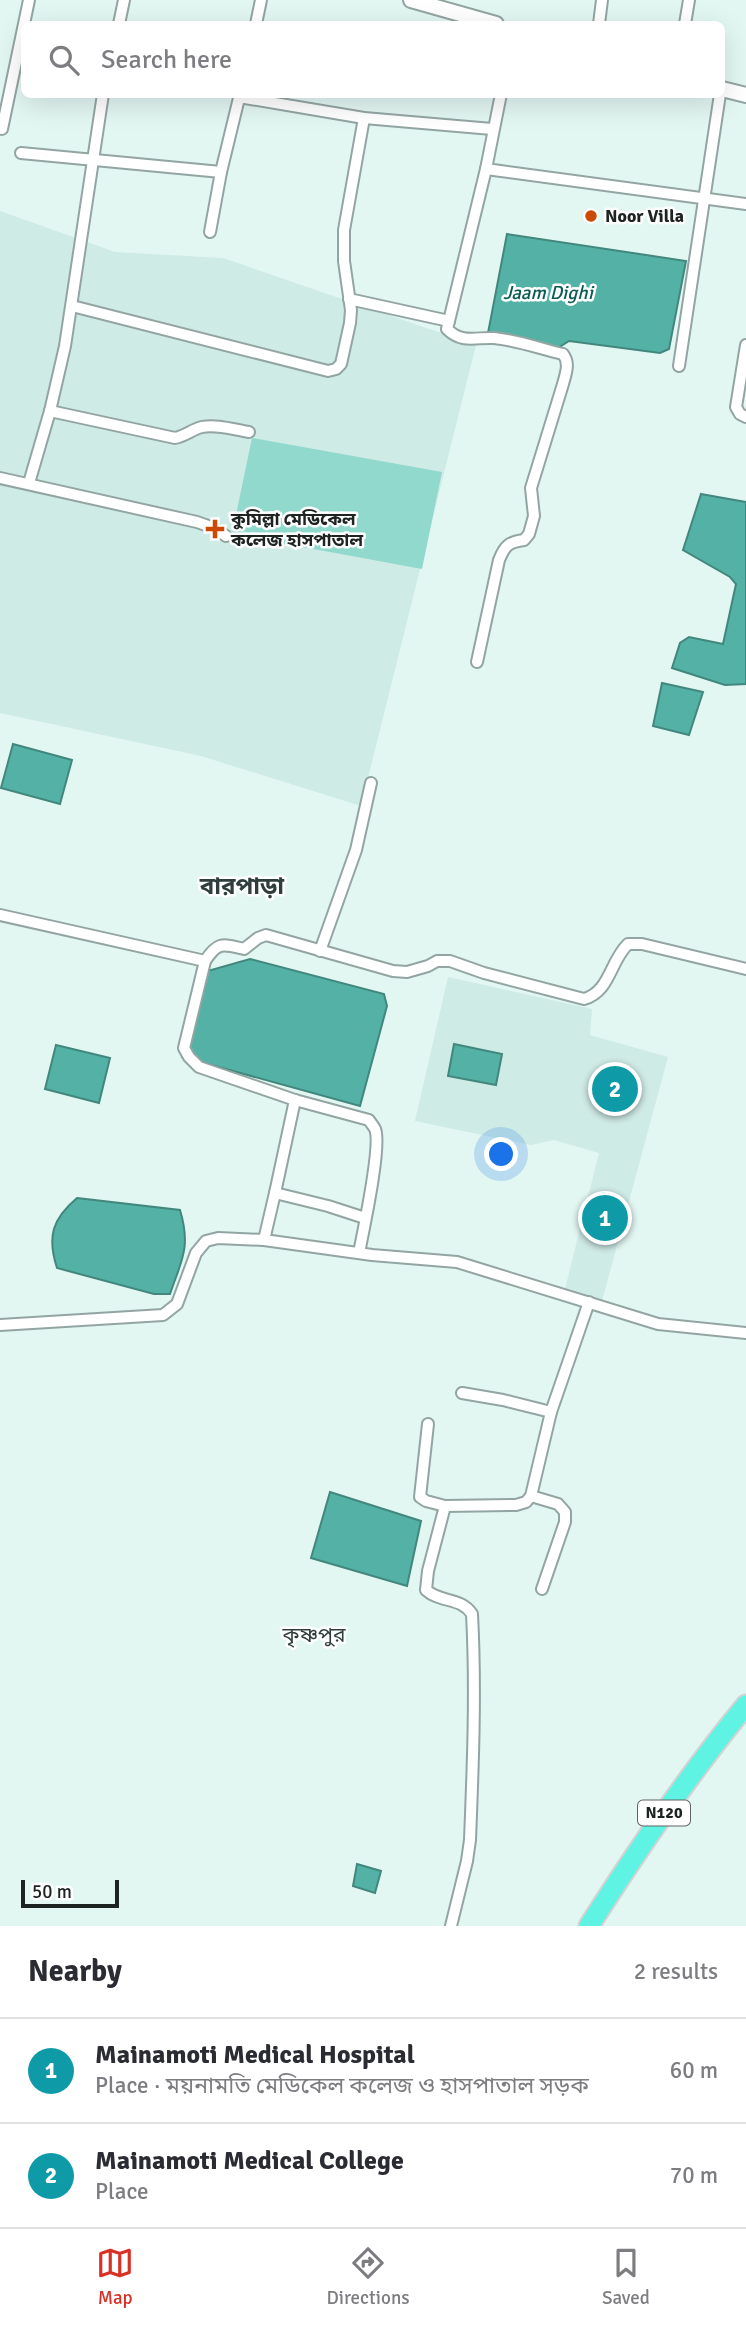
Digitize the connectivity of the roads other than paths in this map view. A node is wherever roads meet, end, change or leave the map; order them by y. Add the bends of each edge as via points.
1 (29, 0) edge
2 (124, 0) edge
3 (261, 0) edge
4 (411, 0) edge
5 (602, 0) edge
6 (689, 0) edge
7 (23, 21) edge
8 (120, 21) edge
9 (257, 21) edge
10 (485, 21) edge
11 (599, 21) edge
12 (686, 21) edge
13 (21, 29) edge
14 (5, 88) edge
15 (725, 90) edge
16 (746, 95) edge
17 (102, 98) edge
18 (240, 98) edge
19 (251, 98) edge
20 (500, 98) edge
21 (719, 98) edge
22 (364, 118) junction
23 (2, 129) dead end
24 (492, 129) junction
25 (21, 153) dead end
26 (94, 161) junction
27 (486, 169) junction
28 (221, 172) junction
29 (704, 198) junction
30 (746, 204) edge
31 (210, 232) dead end
32 (349, 299) junction
33 (72, 306) junction
34 (449, 321) junction
35 (746, 345) edge
36 (679, 366) dead end
37 (50, 411) junction
38 (746, 417) edge
39 (249, 432) dead end
40 (0, 478) edge
41 (29, 483) junction
42 (226, 536) dead end
43 (477, 662) dead end
44 (371, 783) dead end
45 (0, 915) edge
46 (320, 951) junction
47 (205, 961) junction
48 (746, 969) edge
49 (295, 1100) junction
50 (275, 1193) junction
51 (365, 1218) junction
52 (264, 1240) junction
53 (359, 1254) junction
54 (589, 1302) junction
55 (0, 1325) edge
56 (746, 1333) edge
57 (462, 1393) dead end
58 (551, 1412) junction
59 (428, 1424) dead end
60 (531, 1496) junction
61 (444, 1506) junction
62 (542, 1589) dead end
63 (746, 1705) edge
64 (451, 1926) edge
65 (589, 1926) edge

1 - 7 street
2 - 8 street
3 - 9 street
4 - 10 street
5 - 11 street
6 - 12 street
13 - 14 street
14 - 23 street
15 - 16 street
17 - 26 street
18 - 28 street
19 - 22 street
20 - 24 street
21 - 29 street
22 - 24 street
22 - 32 street via 344,230
24 - 27 street
25 - 26 street
26 - 28 street
26 - 33 street
27 - 29 street
27 - 34 street
28 - 31 street
29 - 30 street
29 - 36 street
32 - 33 street via 350,323 341,364 328,371
32 - 34 street
33 - 37 street
34 - 43 street via 447,329 457,336 495,338 564,354 567,359 531,488 534,507 529,534 505,546 499,560
35 - 38 street via 736,407
37 - 39 street via 176,438 200,427
37 - 41 street
40 - 41 street
41 - 42 street via 206,525
44 - 46 street via 356,850
45 - 47 street
46 - 47 street via 266,935 244,949 224,944 213,948
46 - 48 street via 393,971 450,961 584,999 602,989 618,953 628,944
47 - 49 street via 184,1048 189,1057 199,1067
49 - 50 street
49 - 51 street via 369,1121 375,1129
50 - 51 street
50 - 52 street
51 - 53 street
52 - 53 street
52 - 55 street via 206,1241 196,1253 177,1304 163,1315
53 - 54 street via 457,1262
54 - 56 street via 658,1324
54 - 58 street
57 - 58 street
58 - 60 street
59 - 61 street via 420,1497
60 - 61 street via 516,1505
60 - 62 street via 558,1504 565,1512
61 - 64 street via 426,1590 468,1608 474,1655 470,1840
63 - 65 highway, N120 via 639,1847

